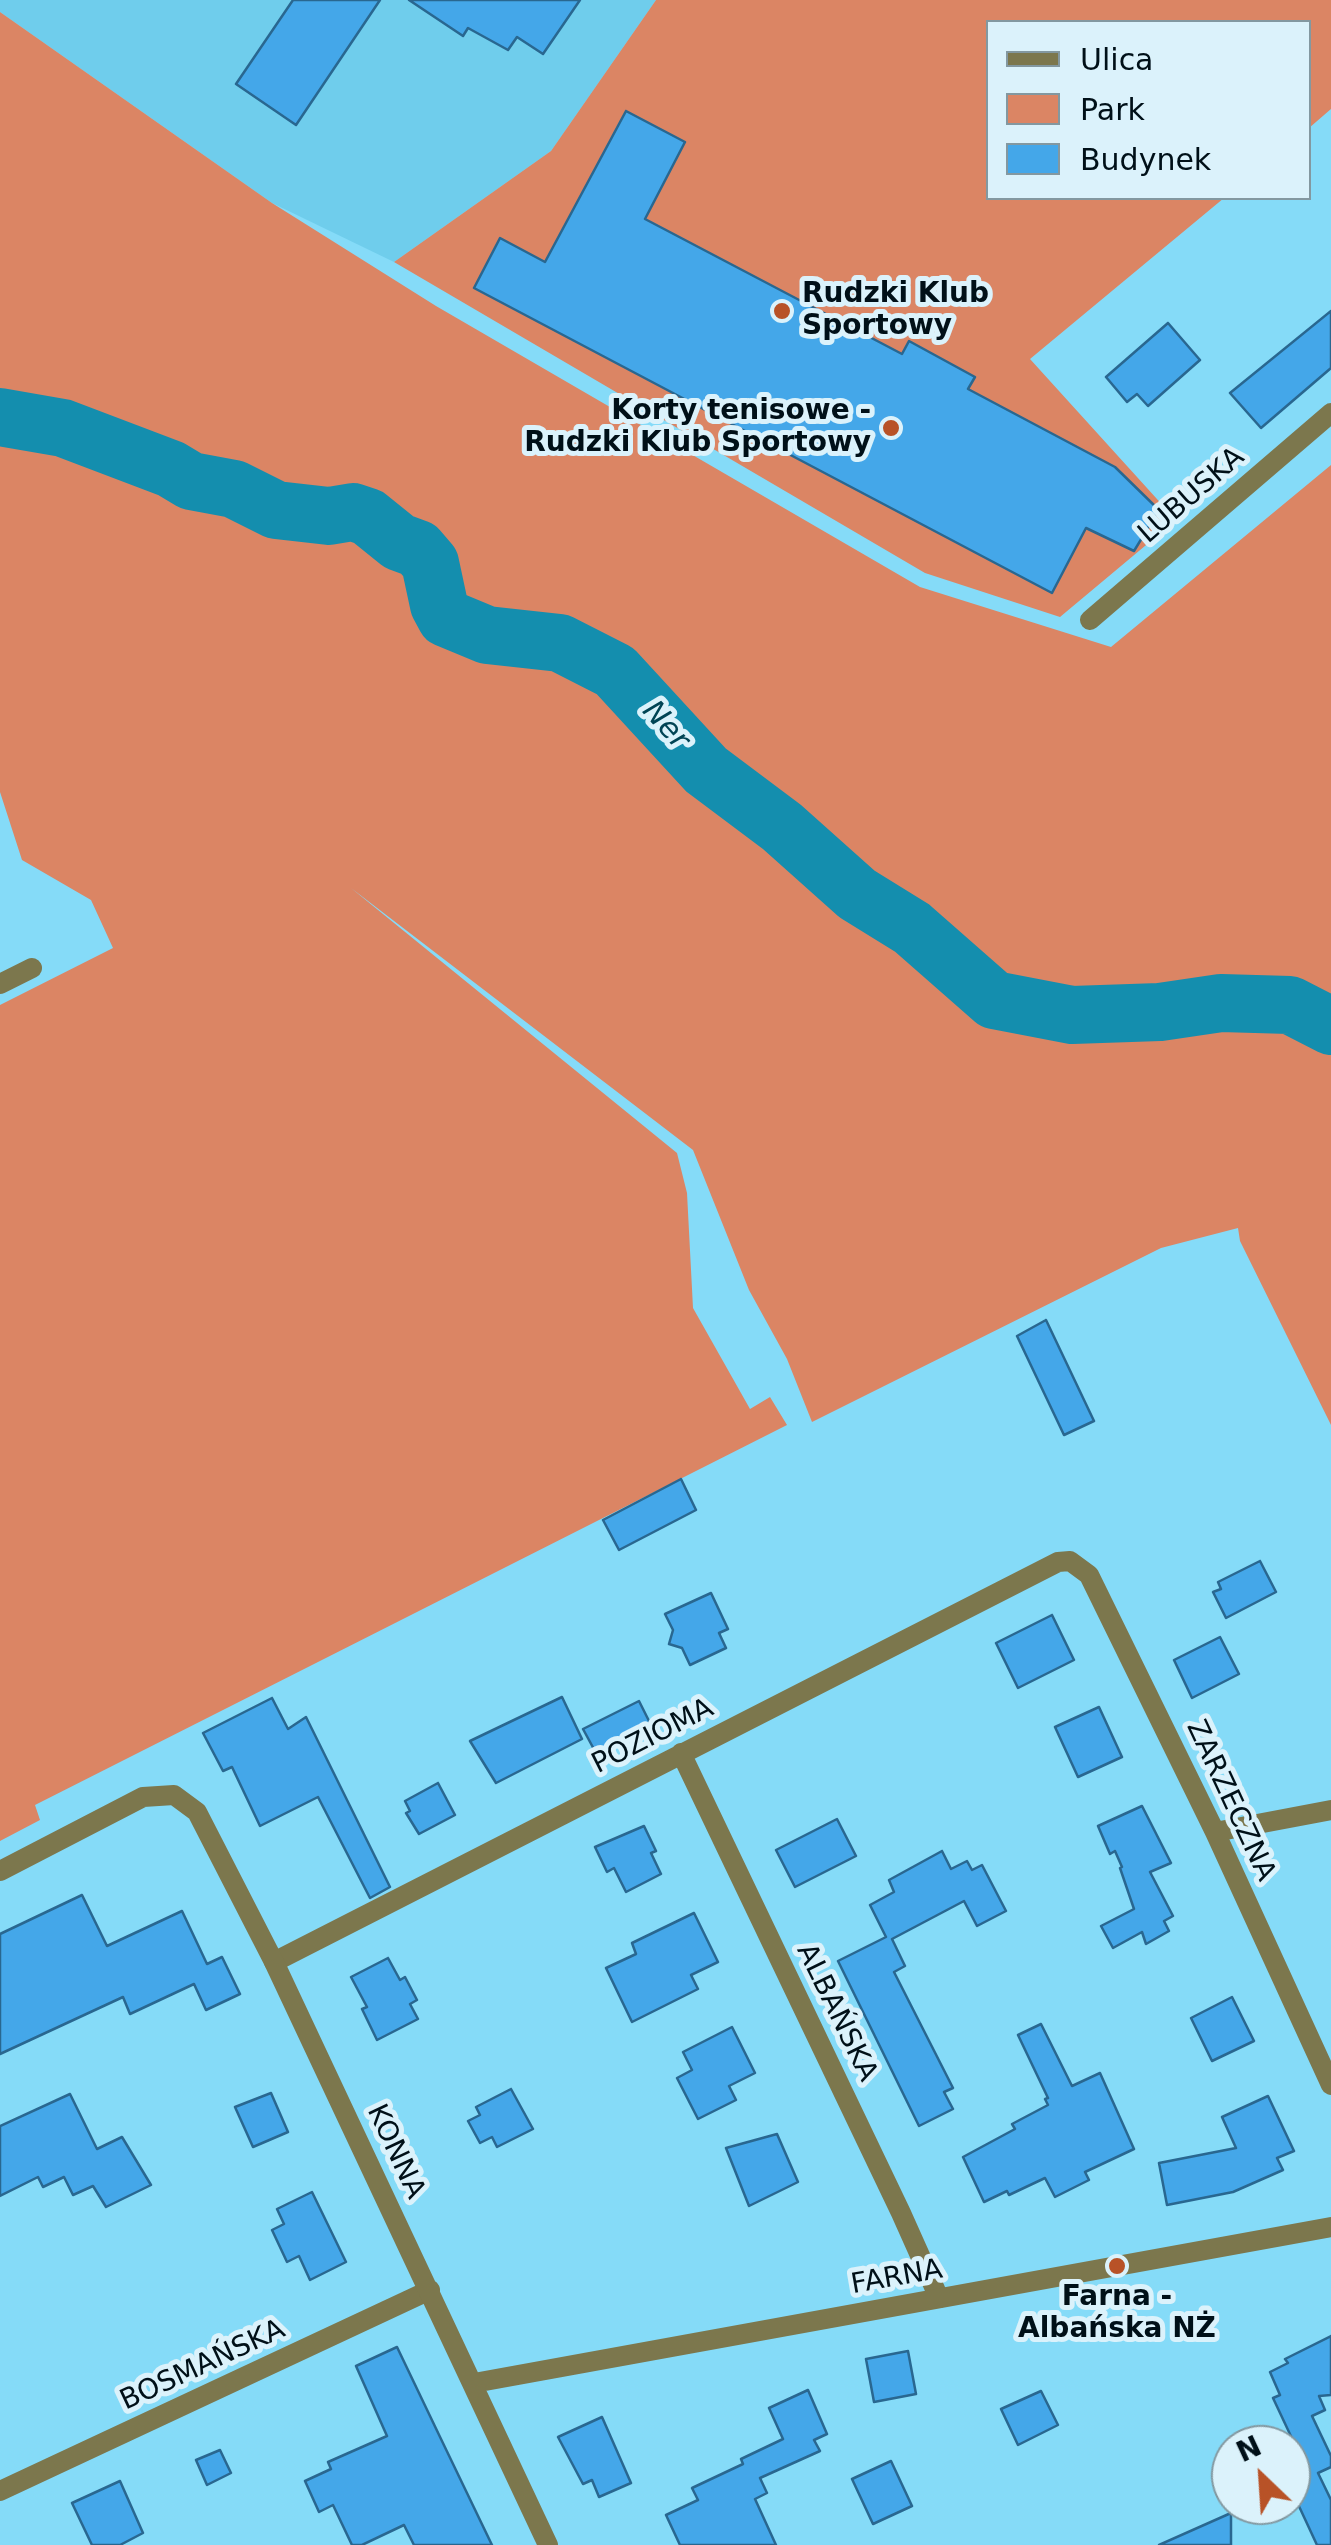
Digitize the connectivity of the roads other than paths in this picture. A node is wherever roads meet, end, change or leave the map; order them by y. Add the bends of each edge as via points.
1 (1331, 413) edge
2 (1090, 620) dead end
3 (32, 968) dead end
4 (0, 984) edge
5 (1058, 1562) joint
6 (680, 1753) junction
7 (1331, 1810) edge
8 (1216, 1832) junction
9 (0, 1870) edge
10 (274, 1962) junction
11 (1331, 2085) edge
12 (1331, 2226) edge
13 (430, 2290) junction
14 (939, 2298) junction
15 (474, 2383) junction
16 (0, 2491) edge
17 (548, 2545) edge

1 - 2 street, LUBUSKA
3 - 4 street
5 - 6 street, POZIOMA
5 - 8 street, ZARZECZNA via 1070,1561 1090,1575
6 - 10 street, POZIOMA
6 - 14 street, ALBAŃSKA
7 - 8 street
8 - 11 street, ZARZECZNA
9 - 10 street, KONNA via 134,1800 174,1795 206,1826
10 - 13 street, KONNA
12 - 14 street, FARNA
13 - 15 street, KONNA
13 - 16 street, BOSMAŃSKA
14 - 15 street, FARNA
15 - 17 street, KONNA

